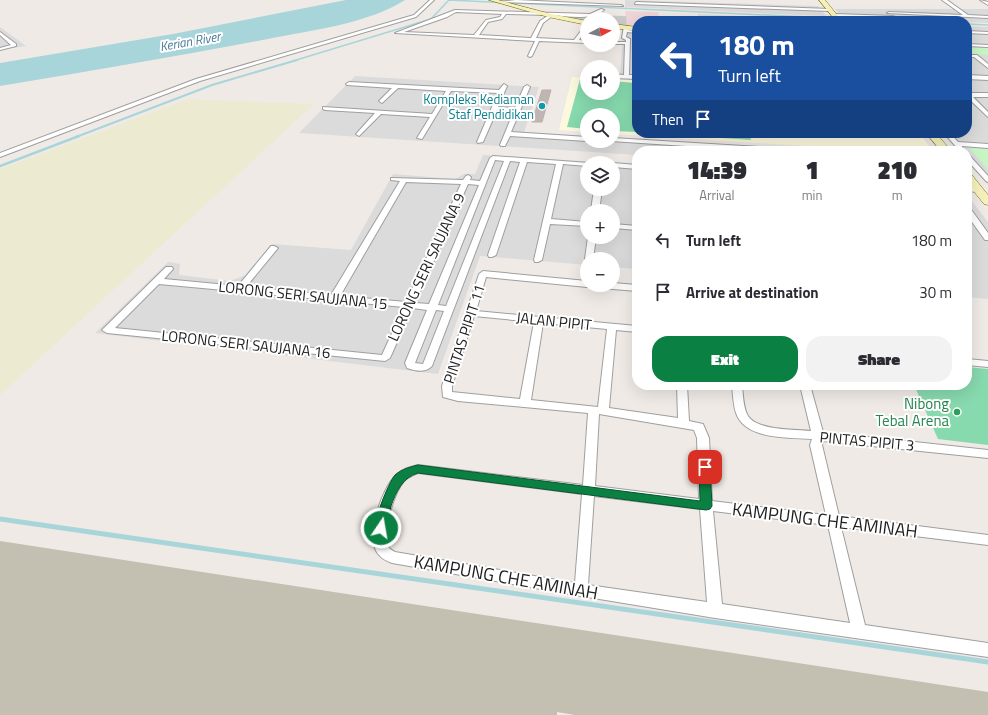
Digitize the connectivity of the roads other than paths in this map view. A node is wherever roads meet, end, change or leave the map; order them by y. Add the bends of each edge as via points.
1 (432, 0) edge
2 (492, 0) edge
3 (822, 0) edge
4 (944, 0) edge
5 (982, 0) edge
6 (503, 3) junction
7 (533, 3) edge
8 (636, 3) dead end
9 (988, 4) edge
10 (621, 6) dead end
11 (523, 8) junction
12 (602, 10) dead end
13 (841, 10) dead end
14 (921, 10) dead end
15 (506, 13) junction
16 (539, 13) junction
17 (926, 15) junction
18 (550, 16) junction
19 (822, 16) edge
20 (835, 16) edge
21 (846, 16) edge
22 (892, 16) edge
23 (967, 16) joint
24 (972, 16) edge
25 (988, 18) edge
26 (580, 22) edge
27 (381, 28) junction
28 (620, 28) edge
29 (626, 29) junction
30 (632, 29) edge
31 (388, 30) dead end
32 (632, 31) edge
33 (972, 32) edge
34 (0, 33) edge
35 (988, 33) edge
36 (580, 35) edge
37 (476, 36) junction
38 (535, 39) junction
39 (576, 41) junction
40 (580, 41) edge
41 (620, 43) edge
42 (628, 43) junction
43 (972, 45) edge
44 (988, 46) edge
45 (0, 49) edge
46 (530, 56) dead end
47 (972, 56) edge
48 (988, 67) edge
49 (620, 76) edge
50 (626, 76) junction
51 (632, 77) edge
52 (972, 77) edge
53 (988, 78) edge
54 (349, 84) dead end
55 (504, 86) dead end
56 (396, 87) junction
57 (527, 87) dead end
58 (450, 90) junction
59 (502, 92) junction
60 (972, 95) edge
61 (988, 95) edge
62 (972, 99) edge
63 (382, 101) dead end
64 (325, 108) dead end
65 (494, 108) junction
66 (518, 110) junction
67 (380, 112) junction
68 (988, 115) edge
69 (434, 116) junction
70 (359, 134) dead end
71 (508, 134) junction
72 (420, 138) dead end
73 (935, 138) edge
74 (952, 138) edge
75 (580, 139) edge
76 (620, 140) edge
77 (480, 142) dead end
78 (957, 144) joint
79 (503, 145) dead end
80 (711, 146) edge
81 (942, 146) edge
82 (988, 146) edge
83 (0, 154) edge
84 (508, 159) junction
85 (524, 160) junction
86 (560, 162) junction
87 (972, 162) edge
88 (580, 163) edge
89 (620, 166) edge
90 (632, 167) edge
91 (393, 179) dead end
92 (404, 180) junction
93 (467, 180) junction
94 (988, 180) edge
95 (972, 182) edge
96 (482, 183) junction
97 (972, 189) edge
98 (978, 190) junction
99 (988, 202) edge
100 (972, 217) edge
101 (547, 221) junction
102 (580, 223) edge
103 (620, 227) edge
104 (632, 228) edge
105 (988, 238) edge
106 (274, 248) dead end
107 (492, 255) dead end
108 (538, 260) dead end
109 (169, 269) dead end
110 (157, 281) junction
111 (580, 283) edge
112 (620, 287) edge
113 (632, 288) edge
114 (240, 289) junction
115 (334, 298) junction
116 (409, 305) junction
117 (432, 308) junction
118 (450, 309) junction
119 (472, 313) junction
120 (539, 320) junction
121 (612, 327) junction
122 (632, 329) edge
123 (385, 358) joint
124 (972, 362) edge
125 (988, 364) edge
126 (682, 390) edge
127 (737, 390) edge
128 (806, 390) edge
129 (526, 403) junction
130 (598, 411) junction
131 (684, 423) junction
132 (818, 436) junction
133 (988, 454) edge
134 (587, 490) junction
135 (706, 506) junction
136 (833, 521) junction
137 (988, 540) edge
138 (581, 590) junction
139 (715, 611) junction
140 (859, 632) junction
141 (988, 650) edge

1 - 27 street via 415,16
2 - 6 street
3 - 20 street
4 - 23 street
5 - 9 street
6 - 7 street
6 - 11 street
7 - 10 street
7 - 11 street
8 - 19 street
11 - 16 street
12 - 16 street via 590,15
13 - 21 street
14 - 17 street
15 - 16 street
15 - 37 street via 501,18 487,21
15 - 37 street via 455,11 395,32
16 - 18 street
17 - 22 street via 888,12
17 - 23 street
18 - 26 street
18 - 38 street via 541,22
24 - 25 street
27 - 31 street
27 - 83 street via 198,80
28 - 29 street
29 - 30 street
29 - 32 street
29 - 42 street via 624,38 628,39
33 - 35 street
34 - 45 street via 14,45
36 - 39 street
37 - 38 street
38 - 39 street
38 - 46 street
39 - 40 street
41 - 42 street
42 - 50 street
43 - 44 street
47 - 48 street
49 - 50 street
50 - 51 street
52 - 53 street
54 - 56 street
55 - 59 street
56 - 58 street
56 - 63 street
57 - 66 street
58 - 59 street
58 - 69 street
59 - 65 street
60 - 61 street
62 - 68 street
64 - 67 street
65 - 66 street
65 - 77 street
66 - 71 street
67 - 69 street
67 - 70 street
69 - 72 street
71 - 75 street
71 - 79 street
73 - 81 street
74 - 78 street
76 - 80 street
78 - 82 street
84 - 85 street
84 - 96 street via 493,158
84 - 118 street
85 - 86 street
85 - 107 street
86 - 88 street
86 - 101 street
87 - 94 street
89 - 90 street
91 - 92 street
92 - 93 street
92 - 115 street
93 - 96 street
93 - 116 street, LORONG SERI SAUJANA 9
95 - 98 street
96 - 117 street
97 - 98 street
98 - 99 street
100 - 105 street
101 - 102 street
101 - 108 street
103 - 104 street
106 - 114 street
109 - 110 street
110 - 114 street, LORONG SERI SAUJANA 15
110 - 123 street, LORONG SERI SAUJANA 16 via 106,330
111 - 119 street, PINTAS PIPIT 11 via 483,274
112 - 113 street
114 - 115 street, LORONG SERI SAUJANA 15
115 - 116 street, LORONG SERI SAUJANA 15
116 - 117 street, LORONG SERI SAUJANA 15
116 - 123 street, LORONG SERI SAUJANA 9
117 - 118 street, LORONG SERI SAUJANA 15
117 - 118 street via 411,366 427,366
119 - 120 street, JALAN PIPIT
119 - 129 street, PINTAS PIPIT 11 via 446,386 447,394
120 - 121 street, JALAN PIPIT
120 - 129 street
121 - 122 street, JALAN PIPIT
121 - 130 street
124 - 125 street
126 - 131 street
127 - 132 street, PINTAS PIPIT 3 via 742,416 748,425 762,430
128 - 132 street
129 - 130 street
130 - 131 street
130 - 134 street
131 - 135 street via 699,427 702,433
132 - 133 street, PINTAS PIPIT 3
132 - 136 street via 816,445
134 - 135 street, KAMPUNG CHE AMINAH
134 - 138 street
134 - 138 street, KAMPUNG CHE AMINAH via 418,469 408,471 399,479 386,506 379,539 382,550 392,557
135 - 136 street, KAMPUNG CHE AMINAH
135 - 139 street
136 - 137 street, KAMPUNG CHE AMINAH
136 - 140 street
138 - 139 street, KAMPUNG CHE AMINAH
139 - 140 street, KAMPUNG CHE AMINAH
140 - 141 street, KAMPUNG CHE AMINAH

